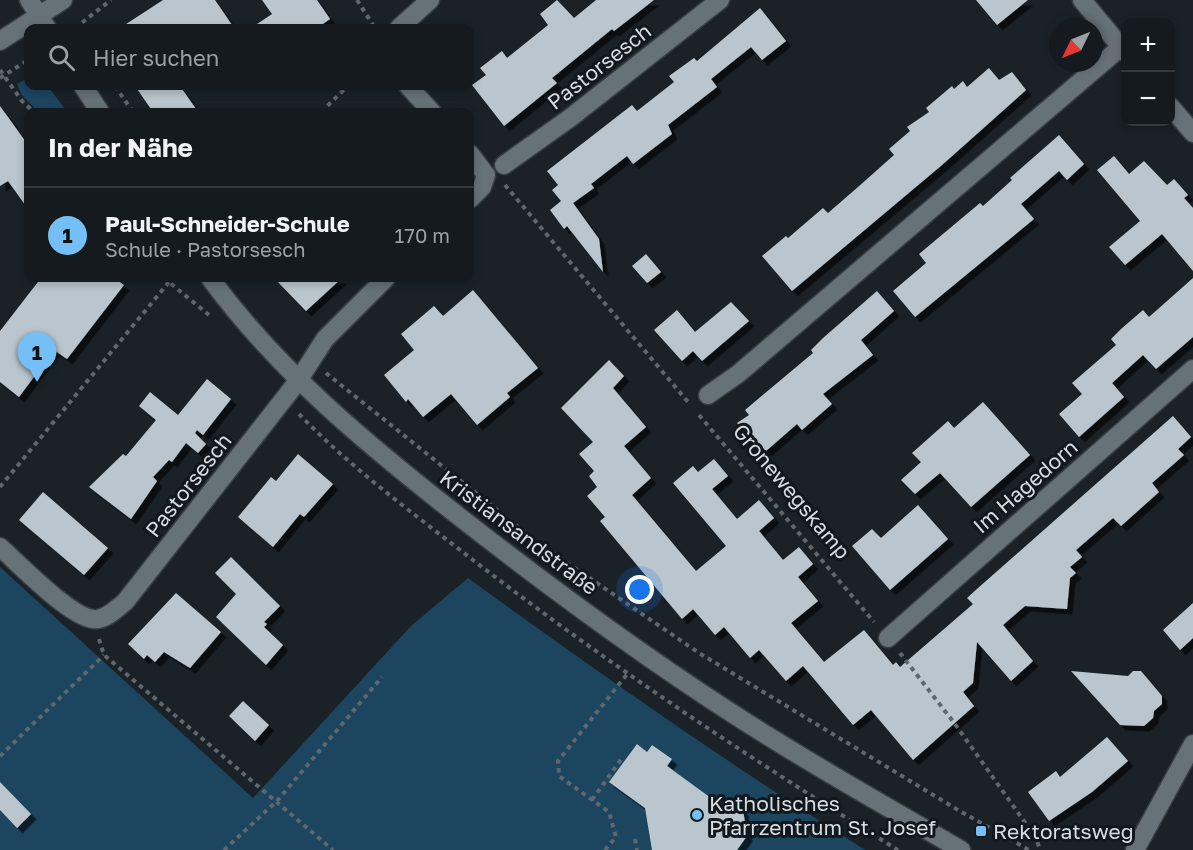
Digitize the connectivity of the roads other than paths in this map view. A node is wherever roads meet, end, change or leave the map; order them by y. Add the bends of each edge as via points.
1 (29, 0) edge
2 (63, 0) edge
3 (430, 0) edge
4 (720, 0) edge
5 (1082, 0) edge
6 (43, 22) edge
7 (403, 24) edge
8 (24, 30) edge
9 (0, 41) edge
10 (1121, 48) edge
11 (1121, 52) edge
12 (86, 90) edge
13 (412, 90) edge
14 (97, 108) edge
15 (428, 108) edge
16 (1175, 112) edge
17 (1193, 133) edge
18 (474, 157) edge
19 (495, 171) junction
20 (474, 195) edge
21 (213, 282) edge
22 (382, 282) edge
23 (1193, 369) edge
24 (298, 381) junction
25 (708, 395) dead end
26 (0, 547) edge
27 (888, 638) road end
28 (1193, 744) edge
29 (961, 850) edge
30 (1135, 850) edge

1 - 6 street
2 - 6 street
3 - 7 street
4 - 19 street, Pastorsesch via 570,118
5 - 10 street
8 - 9 street
11 - 25 street via 738,374
12 - 14 street
13 - 15 street
16 - 17 street
18 - 19 street
19 - 20 street, Pastorsesch
21 - 24 street, Kristiansandstraße
22 - 24 street, Pastorsesch via 343,318
23 - 27 street, Im Hagedorn
24 - 26 street, Pastorsesch via 125,602 107,616 93,619 70,609
24 - 29 street, Kristiansandstraße via 438,500 592,615 775,741
28 - 30 street

